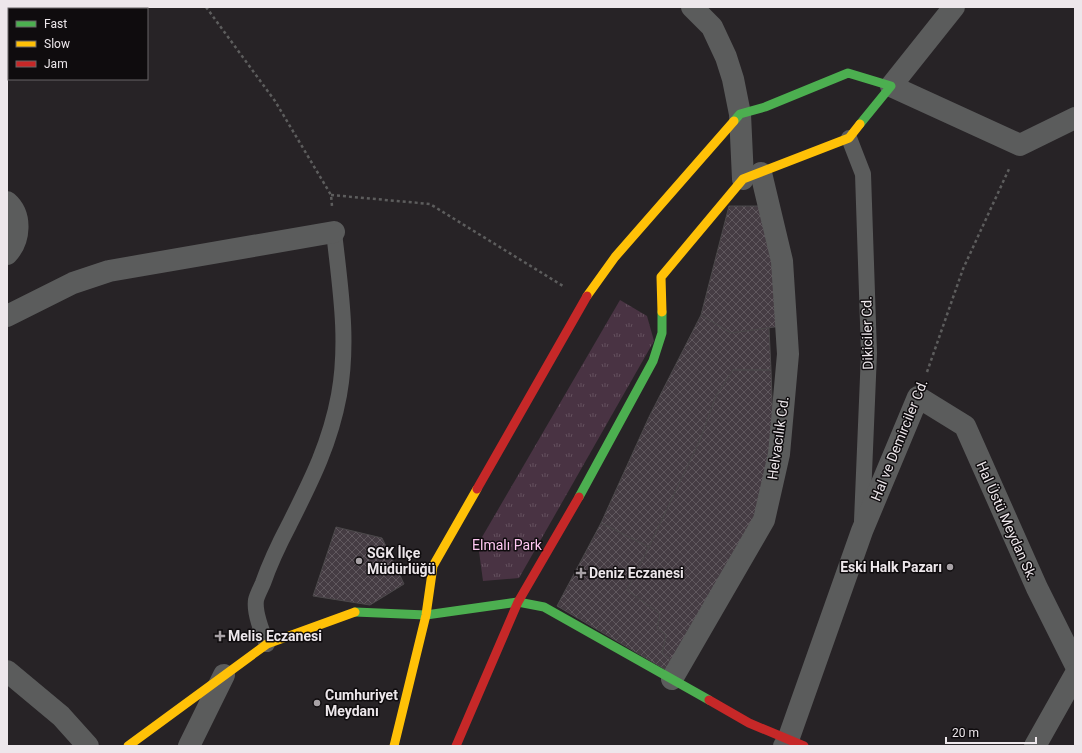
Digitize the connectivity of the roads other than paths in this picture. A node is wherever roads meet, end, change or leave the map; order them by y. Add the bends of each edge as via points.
1 (692, 7) edge
2 (954, 7) edge
3 (891, 86) junction
4 (740, 114) junction
5 (1075, 118) edge
6 (849, 138) junction
7 (752, 176) junction
8 (7, 202) edge
9 (334, 232) joint
10 (7, 254) edge
11 (7, 316) edge
12 (918, 397) joint
13 (862, 531) junction
14 (518, 602) junction
15 (426, 615) junction
16 (267, 644) junction
17 (1075, 664) edge
18 (7, 670) edge
19 (224, 675) junction
20 (1075, 675) edge
21 (672, 679) junction
22 (792, 744) edge
23 (88, 746) edge
24 (128, 746) edge
25 (189, 746) edge
26 (394, 746) edge
27 (456, 746) edge
28 (1035, 746) edge

1 - 4 street, Helvacılık Cd. via 712,27 726,57
2 - 3 street
3 - 4 street via 848,73 765,107
3 - 5 street via 1020,145
3 - 6 street
4 - 7 street, Helvacılık Cd.
4 - 15 street via 615,257 584,300 433,566
6 - 7 street
6 - 13 lane, Dikiciler Cd. via 863,174 869,353
7 - 14 street via 661,277 662,333 653,360 582,492
7 - 21 street, Helvacılık Cd. via 782,261 788,354 779,454 764,520
8 - 10 street via 15,214 18,232
9 - 11 street via 109,271 73,283
9 - 16 lane via 344,332 339,394 325,449 273,557 256,601 259,623
12 - 13 street, Hal ve Demirciler Cd.
12 - 17 street, Hal Üstü Meydan Sk. via 965,426 1037,588
13 - 22 street, Hal ve Demirciler Cd.
14 - 15 street
14 - 21 street via 544,607
14 - 27 street
15 - 16 street via 352,612
15 - 26 street
16 - 19 street
18 - 23 street via 61,716
19 - 24 street
19 - 25 street
20 - 28 street
21 - 22 street via 749,723

